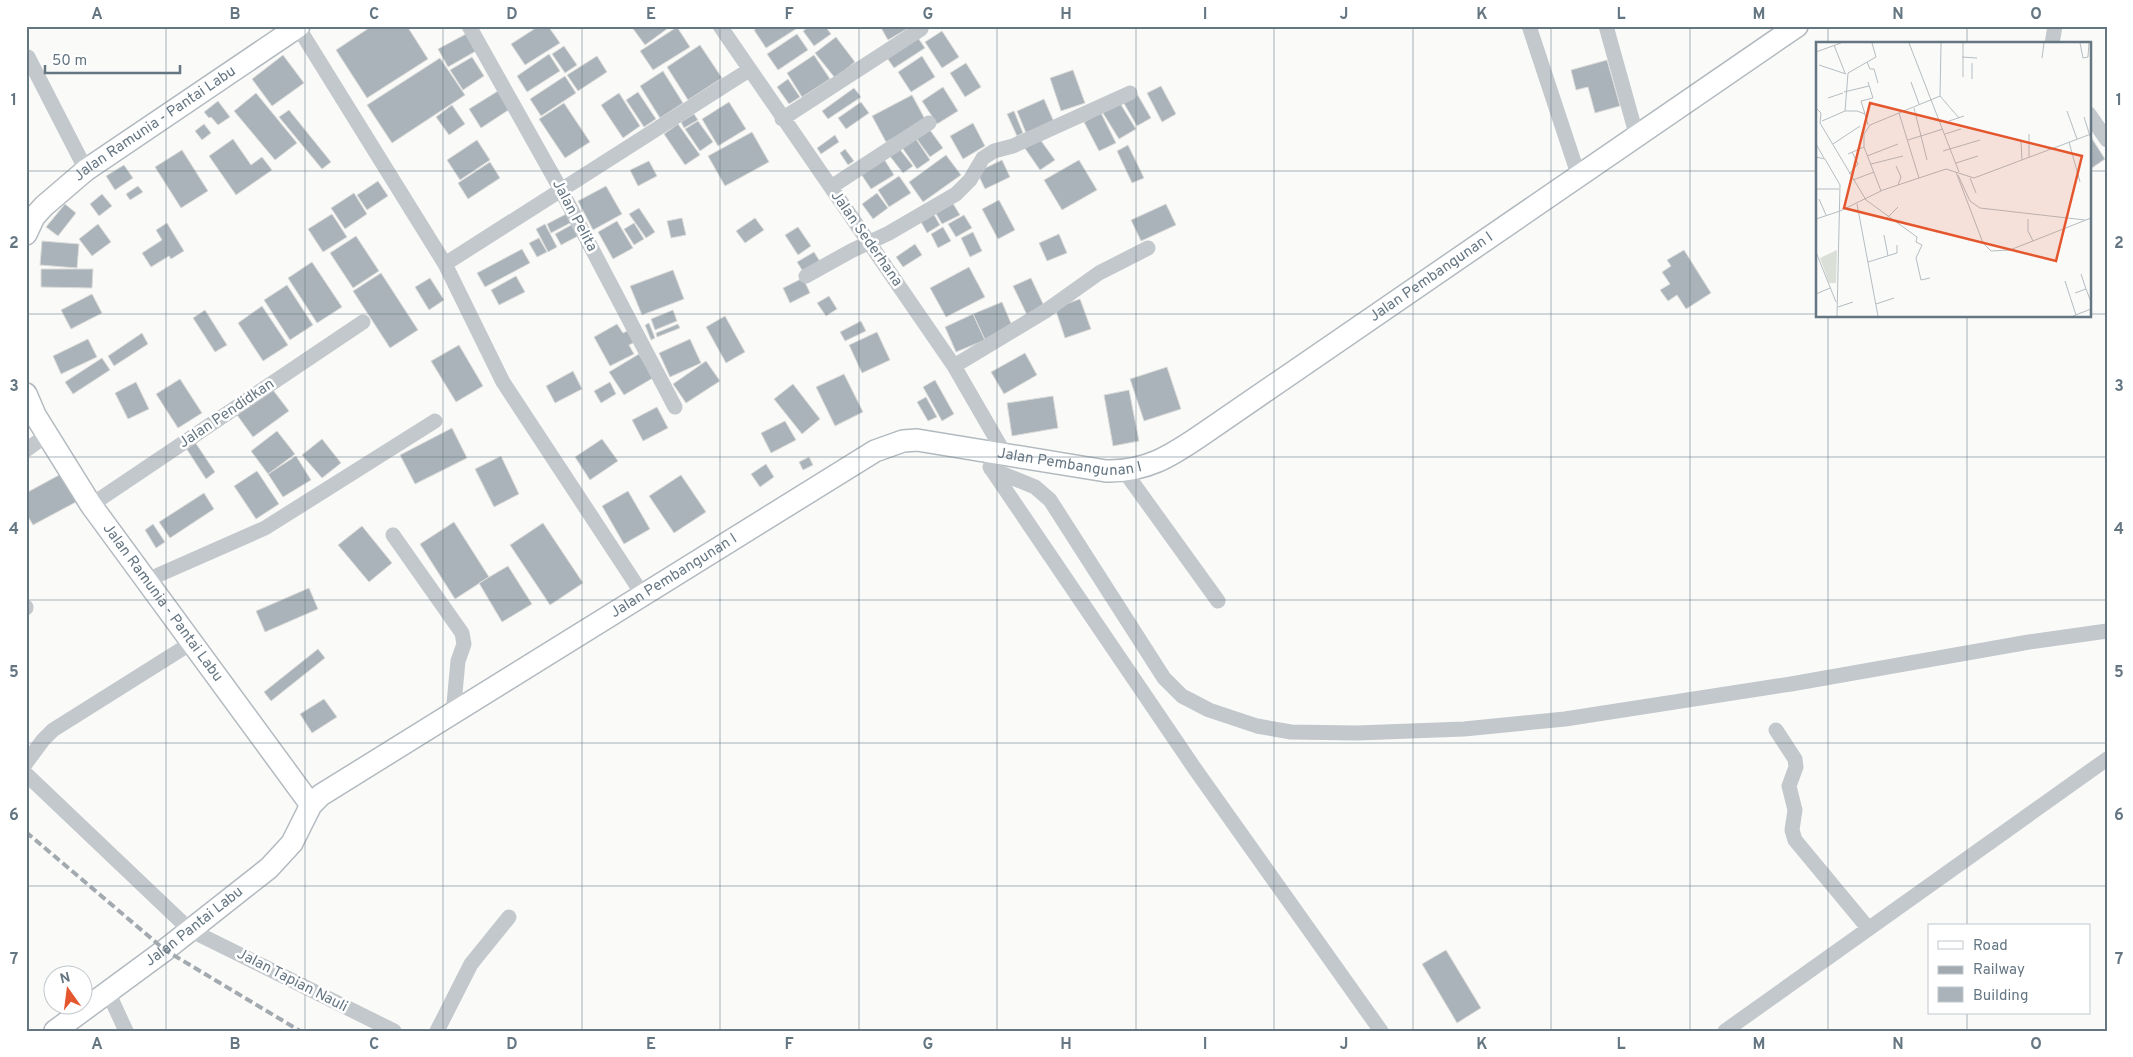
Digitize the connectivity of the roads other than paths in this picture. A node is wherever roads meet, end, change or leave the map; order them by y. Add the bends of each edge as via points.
1 (469, 26) edge
2 (720, 26) edge
3 (1529, 26) edge
4 (1606, 26) edge
5 (1797, 26) edge
6 (2055, 26) edge
7 (298, 27) edge
8 (921, 29) dead end
9 (2052, 42) edge
10 (28, 57) dead end
11 (749, 70) junction
12 (1130, 93) dead end
13 (2090, 115) edge
14 (782, 119) junction
15 (929, 123) dead end
16 (1636, 137) junction
17 (2107, 140) edge
18 (86, 170) junction
19 (1579, 178) junction
20 (831, 187) junction
21 (561, 190) junction
22 (29, 219) edge
23 (869, 243) junction
24 (1148, 248) dead end
25 (445, 264) junction
26 (806, 276) dead end
27 (363, 322) dead end
28 (954, 366) junction
29 (26, 394) edge
30 (675, 407) dead end
31 (435, 421) dead end
32 (47, 435) junction
33 (26, 450) edge
34 (998, 462) junction
35 (1125, 472) junction
36 (91, 506) junction
37 (393, 535) dead end
38 (147, 580) junction
39 (643, 595) junction
40 (1218, 601) dead end
41 (2107, 631) edge
42 (193, 642) junction
43 (453, 714) junction
44 (1776, 730) dead end
45 (2107, 759) edge
46 (26, 763) edge
47 (26, 774) edge
48 (311, 804) junction
49 (509, 917) dead end
50 (1868, 928) junction
51 (190, 930) junction
52 (108, 992) junction
53 (55, 1031) edge
54 (126, 1031) edge
55 (394, 1031) edge
56 (437, 1031) edge
57 (1381, 1031) edge
58 (1725, 1031) edge

1 - 21 street, Jalan Pelita
2 - 11 street, Jalan Sederhana
3 - 19 street
4 - 16 street
5 - 16 main road, Jalan Pembangunan I
6 - 9 street
7 - 18 main road, Jalan Ramunia - Pantai Labu
7 - 25 street
8 - 14 street
10 - 18 street
11 - 14 street, Jalan Sederhana
11 - 21 street
12 - 23 street via 1013,146 994,151 982,158 970,180 956,194
13 - 17 street
14 - 20 street, Jalan Sederhana
15 - 20 street
16 - 19 main road, Jalan Pembangunan I
18 - 22 main road, Jalan Ramunia - Pantai Labu
19 - 35 main road, Jalan Pembangunan I via 1182,448 1158,462
20 - 23 street, Jalan Sederhana
21 - 25 street
21 - 30 street, Jalan Pelita
23 - 26 street
23 - 28 street, Jalan Sederhana
24 - 28 street via 1099,272 1047,310
25 - 39 street via 503,382
27 - 36 street, Jalan Pendidkan
28 - 34 street, Jalan Sederhana
29 - 32 main road, Jalan Ramunia - Pantai Labu
31 - 38 street via 265,528
32 - 33 street
32 - 36 main road, Jalan Ramunia - Pantai Labu
34 - 35 main road, Jalan Pembangunan I
34 - 39 main road, Jalan Pembangunan I via 977,450 917,440 903,441 874,451
34 - 41 street via 1050,500 1164,678 1182,696 1230,718 1291,732 1464,729 1565,719
34 - 57 street, Jalan Sederhana via 1195,769
35 - 40 street
36 - 38 main road, Jalan Ramunia - Pantai Labu
37 - 43 street via 462,633 464,644 458,660
38 - 42 main road, Jalan Ramunia - Pantai Labu
39 - 43 main road, Jalan Pembangunan I
42 - 46 street via 53,730
42 - 48 main road, Jalan Ramunia - Pantai Labu
43 - 48 main road, Jalan Pembangunan I via 340,782
44 - 50 street via 1796,763 1789,786 1795,810 1792,830 1795,840
45 - 50 street
47 - 51 street, Jalan Tapian Nauli
48 - 51 main road, Jalan Pantai Labu via 292,843 280,857
49 - 56 street via 471,964
50 - 58 street
51 - 52 main road, Jalan Pantai Labu
51 - 55 street, Jalan Tapian Nauli
52 - 53 main road, Jalan Pantai Labu
52 - 54 street

